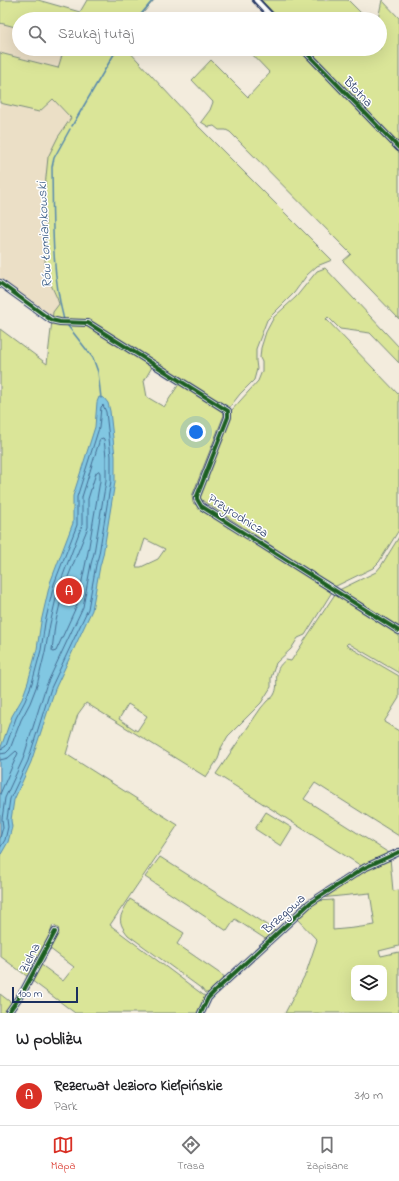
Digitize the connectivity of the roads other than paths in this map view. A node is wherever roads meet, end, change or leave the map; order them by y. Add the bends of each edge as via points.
1 (256, 0) edge
2 (267, 12) edge
3 (310, 56) edge
4 (399, 148) edge
5 (0, 283) edge
6 (399, 631) edge
7 (399, 852) edge
8 (55, 932) dead end
9 (8, 1013) edge
10 (201, 1013) edge

1 - 2 street
3 - 4 street, Błotna
5 - 6 street, Przyrodnicza via 51,320 88,323 228,411 228,417 197,496 201,506
7 - 10 street, Brzegowa via 364,868 310,903 208,998
8 - 9 street, Zielna via 24,990

